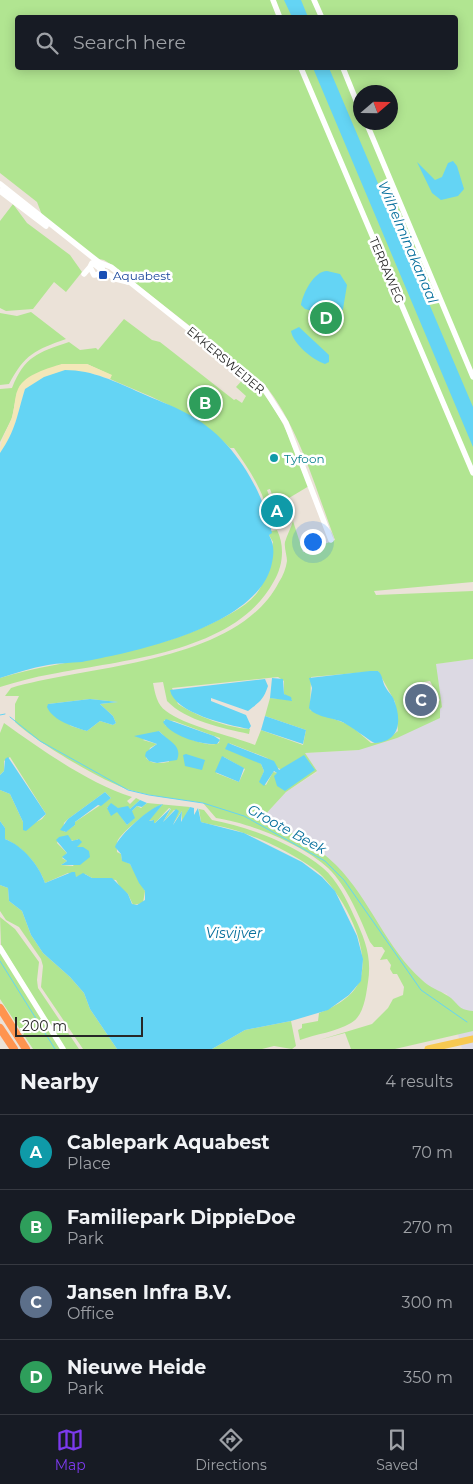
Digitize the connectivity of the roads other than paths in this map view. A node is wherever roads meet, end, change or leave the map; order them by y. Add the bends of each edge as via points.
1 (273, 0) edge
2 (314, 0) edge
3 (279, 15) edge
4 (321, 15) edge
5 (302, 70) edge
6 (344, 70) edge
7 (353, 93) edge
8 (369, 130) edge
9 (0, 184) edge
10 (0, 191) edge
11 (97, 266) junction
12 (84, 274) dead end
13 (130, 282) junction
14 (473, 377) edge
15 (473, 473) edge
16 (331, 540) dead end
17 (0, 948) edge
18 (0, 1008) edge
19 (0, 1028) edge
20 (473, 1039) edge
21 (14, 1049) edge
22 (26, 1049) edge
23 (63, 1049) edge
24 (428, 1049) edge

1 - 3 street
2 - 4 street
5 - 15 street, TERRAWEG
6 - 7 street
8 - 14 street
9 - 11 street, EKKERSWEIJER
10 - 11 street, EKKERSWEIJER
11 - 12 street
11 - 13 street, EKKERSWEIJER via 116,279
11 - 13 street, EKKERSWEIJER via 111,267
13 - 16 street, EKKERSWEIJER via 265,390 286,422
17 - 23 street
18 - 22 highway
19 - 21 highway
20 - 24 main road

